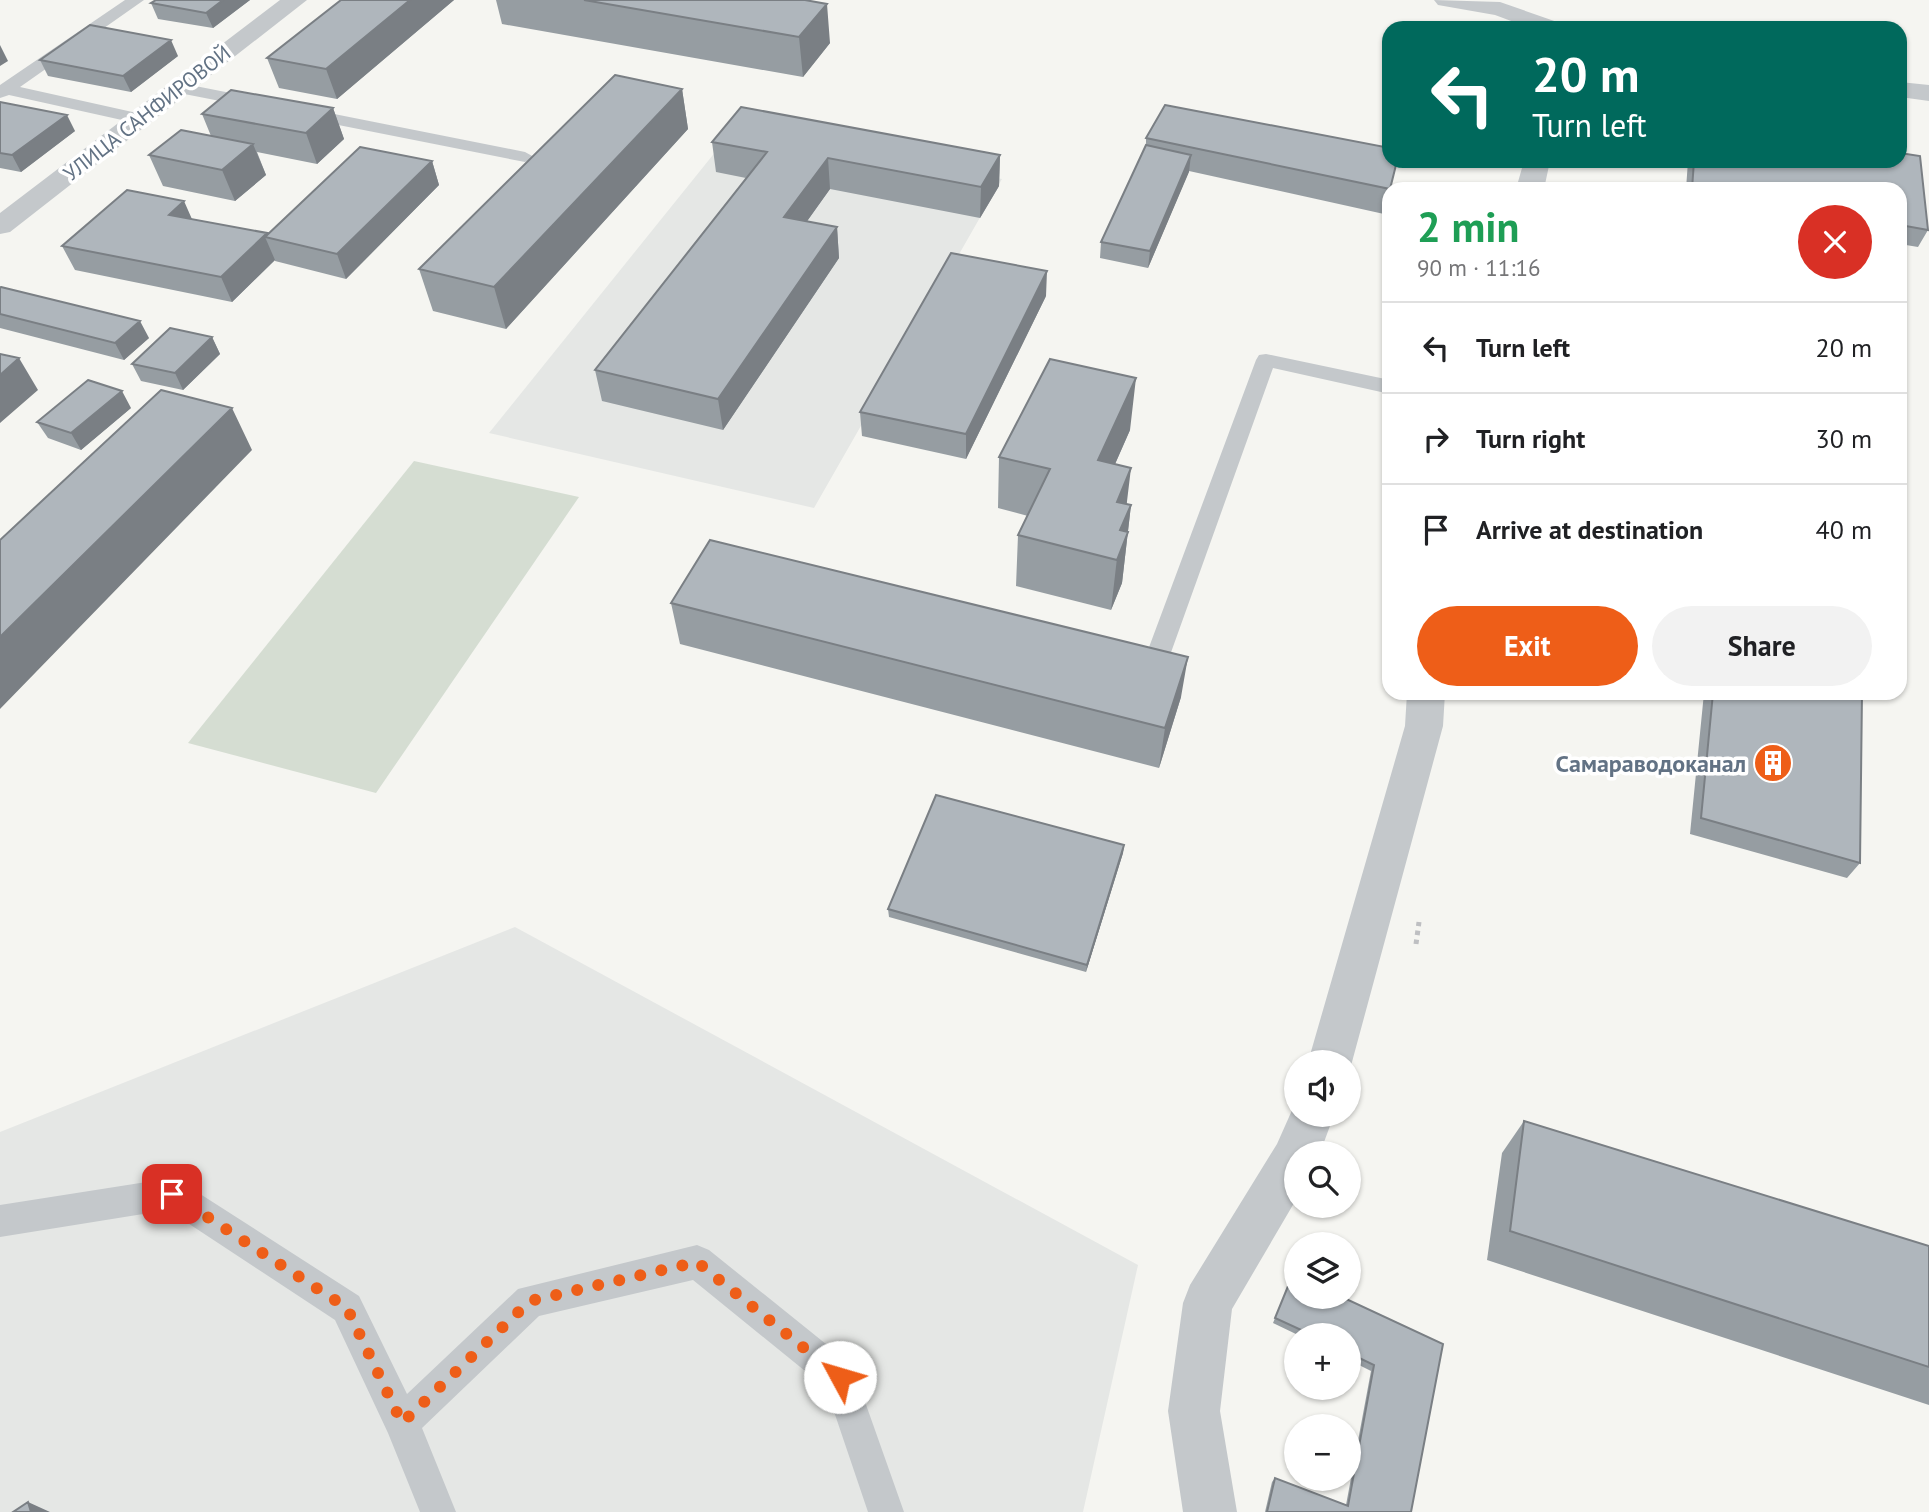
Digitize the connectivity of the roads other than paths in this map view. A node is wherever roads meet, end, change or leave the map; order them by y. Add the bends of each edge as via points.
1 (136, 0) edge
2 (295, 0) edge
3 (1446, 0) edge
4 (1502, 5) edge
5 (1537, 21) edge
6 (180, 88) junction
7 (1907, 90) edge
8 (3, 91) edge
9 (1929, 93) edge
10 (140, 118) junction
11 (526, 157) dead end
12 (0, 226) edge
13 (1382, 385) edge
14 (1157, 658) edge
15 (1426, 700) edge
16 (1332, 1050) edge
17 (1284, 1176) edge
18 (0, 1221) edge
19 (402, 1423) junction
20 (438, 1512) edge
21 (886, 1512) edge
22 (1210, 1512) edge

1 - 8 lane
2 - 6 street, УЛИЦА САНФИРОВОЙ
3 - 4 street
4 - 5 street
6 - 10 street, УЛИЦА САНФИРОВОЙ
6 - 11 lane
7 - 9 street
8 - 10 lane
10 - 12 street, УЛИЦА САНФИРОВОЙ
13 - 14 lane via 1266,360
15 - 16 street via 1424,726
17 - 22 street via 1208,1303 1194,1411
18 - 19 lane via 172,1194 347,1308
19 - 20 lane
19 - 21 lane via 530,1301 697,1262 840,1377

